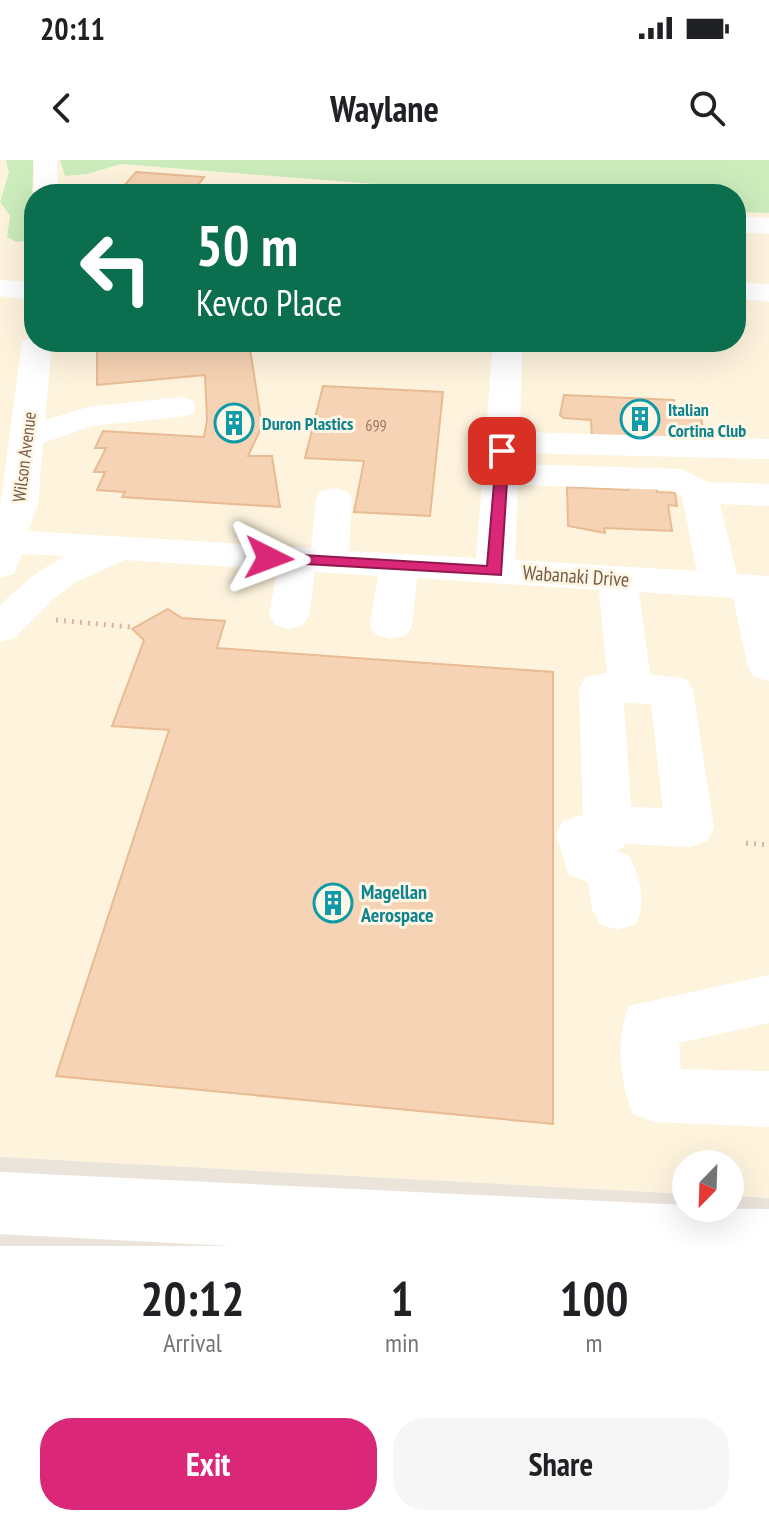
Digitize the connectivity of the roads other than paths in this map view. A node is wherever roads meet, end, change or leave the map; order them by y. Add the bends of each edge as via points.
1 (45, 160) edge
2 (46, 184) edge
3 (746, 225) edge
4 (769, 226) edge
5 (0, 288) edge
6 (24, 290) edge
7 (746, 291) edge
8 (769, 293) edge
9 (36, 352) edge
10 (507, 354) dead end
11 (180, 407) dead end
12 (27, 437) junction
13 (769, 449) edge
14 (501, 458) junction
15 (699, 493) junction
16 (769, 495) edge
17 (334, 499) dead end
18 (123, 549) junction
19 (2, 550) edge
20 (313, 560) junction
21 (399, 566) junction
22 (495, 571) junction
23 (618, 579) junction
24 (746, 587) edge
25 (289, 616) dead end
26 (391, 626) dead end
27 (0, 629) edge
28 (768, 658) edge
29 (630, 688) junction
30 (608, 825) junction
31 (618, 909) dead end
32 (769, 999) edge
33 (769, 1099) edge
34 (0, 1203) edge
35 (131, 1228) edge
36 (415, 1236) edge
37 (654, 1241) edge
38 (769, 1241) edge

1 - 2 street
3 - 4 street
5 - 6 street
7 - 8 street
9 - 12 street, Wilson Avenue
10 - 14 street
11 - 12 street via 88,417
12 - 19 street, Wilson Avenue via 20,504
13 - 14 street
14 - 15 street via 681,480
14 - 22 street
15 - 16 street
15 - 24 street
17 - 20 street
18 - 19 street, Wabanaki Drive
18 - 20 street, Wabanaki Drive
18 - 27 street via 80,562 39,587
20 - 21 street, Wabanaki Drive
20 - 25 street
21 - 22 street, Wabanaki Drive
21 - 26 street
22 - 23 street, Wabanaki Drive
23 - 24 street, Wabanaki Drive
23 - 29 street
24 - 28 street
29 - 30 street via 601,688
29 - 30 street via 671,690 690,828
30 - 31 street via 608,835 580,834 586,860 611,870
32 - 33 street via 649,1024 654,1095
34 - 35 street
35 - 36 street
36 - 37 street
37 - 38 street

